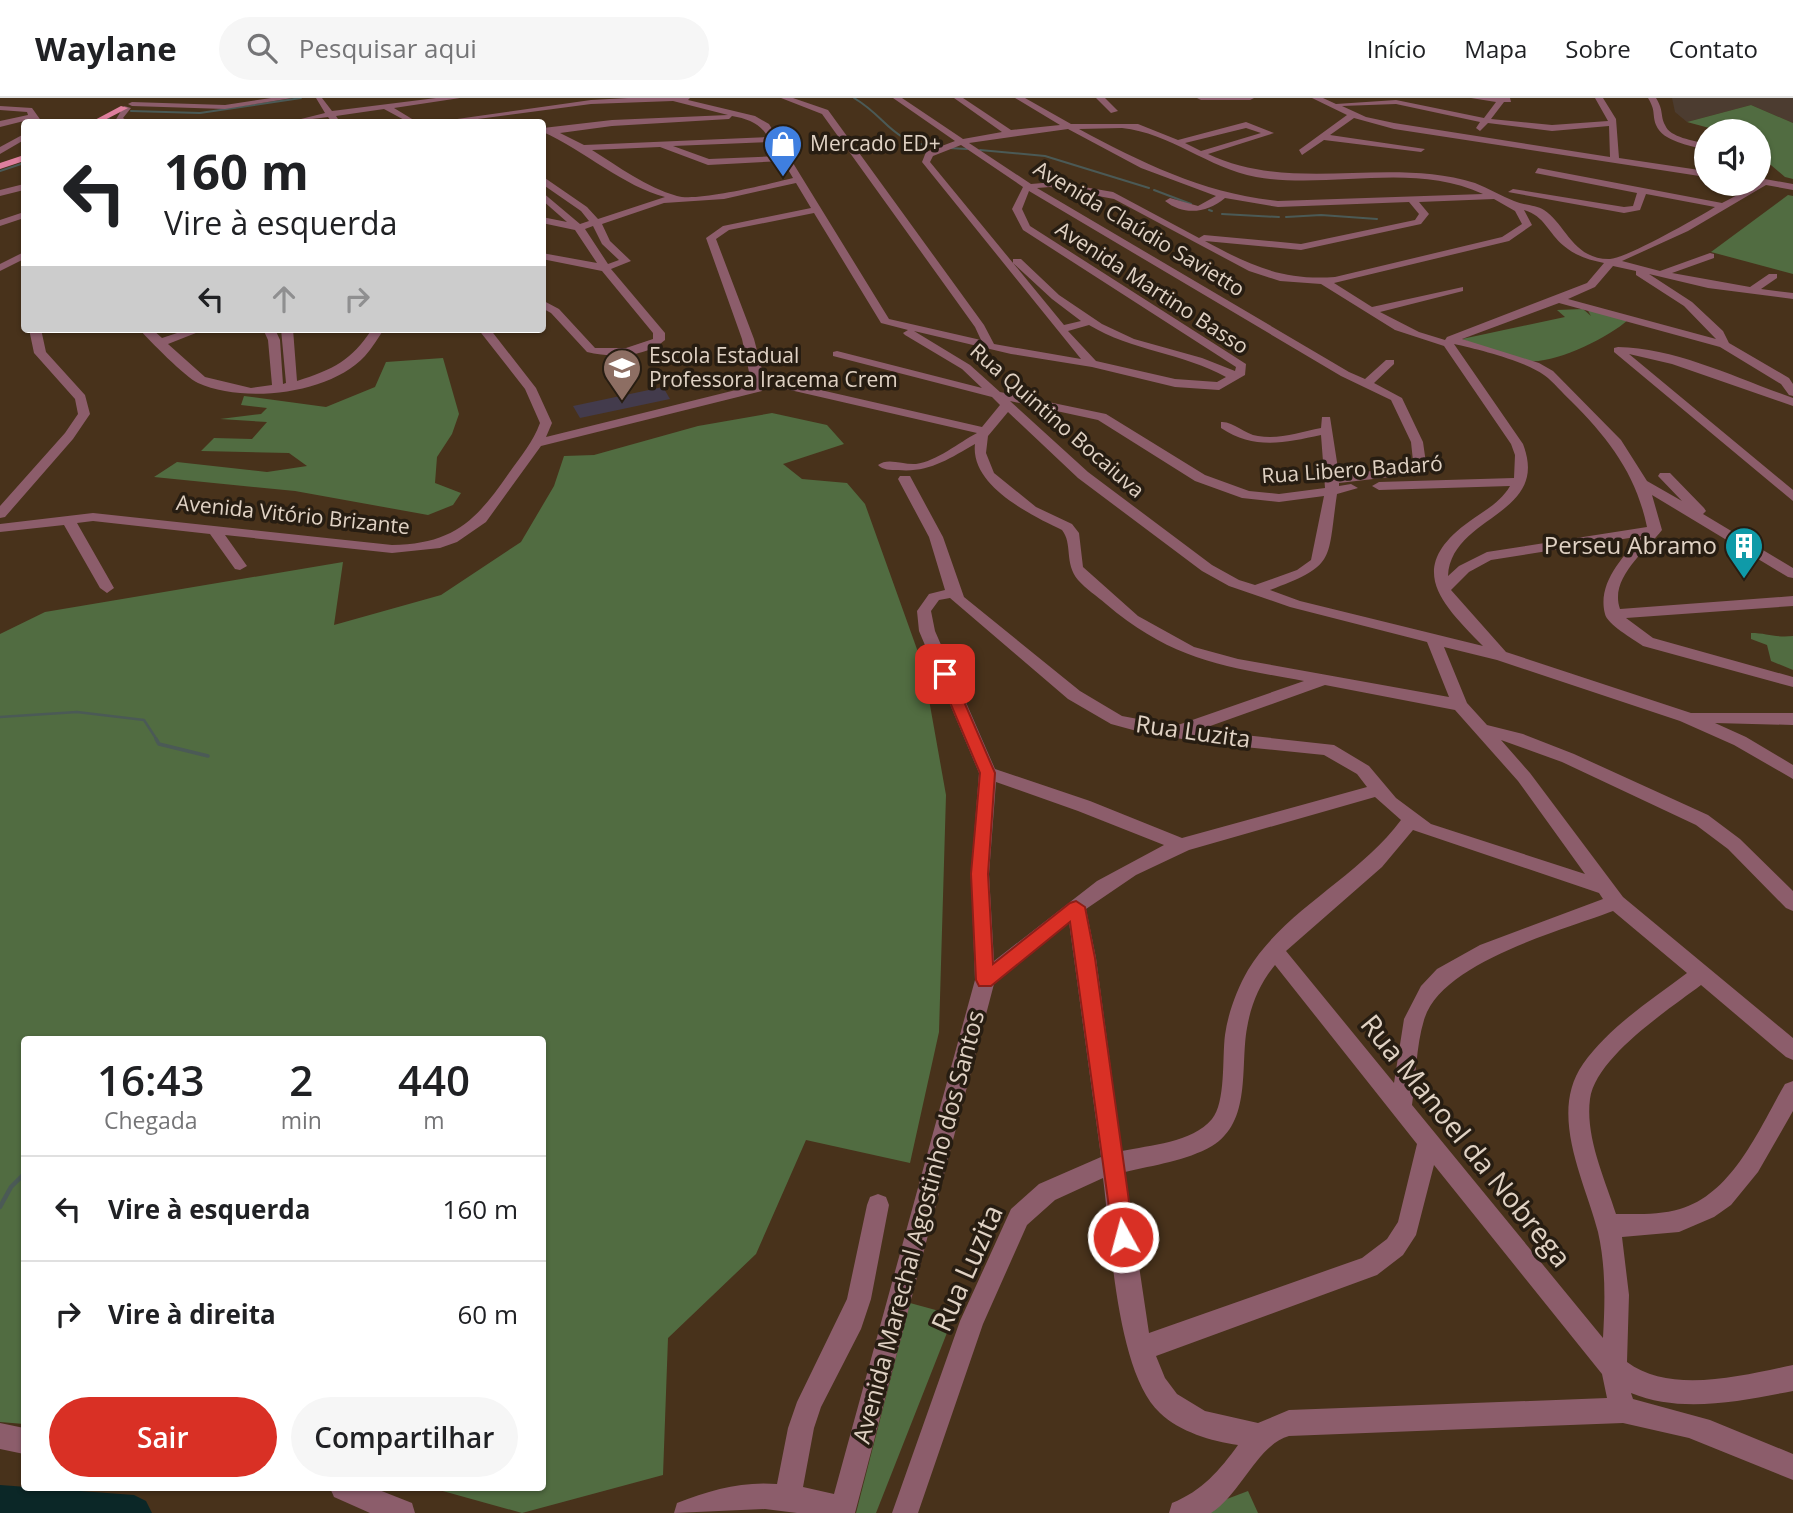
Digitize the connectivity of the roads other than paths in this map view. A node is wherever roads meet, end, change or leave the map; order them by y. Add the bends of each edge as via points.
1 (288, 98) edge
2 (456, 98) edge
3 (686, 98) edge
4 (785, 98) edge
5 (897, 98) edge
6 (958, 98) edge
7 (1019, 98) edge
8 (1100, 98) edge
9 (1201, 98) edge
10 (1250, 98) edge
11 (1316, 98) edge
12 (1475, 98) edge
13 (1511, 98) edge
14 (1599, 98) edge
15 (1652, 98) edge
16 (319, 99) edge
17 (444, 99) edge
18 (675, 99) edge
19 (1500, 102) junction
20 (403, 104) junction
21 (123, 105) edge
22 (1332, 105) junction
23 (386, 107) junction
24 (0, 108) edge
25 (1114, 111) dead end
26 (508, 113) junction
27 (739, 115) junction
28 (1353, 115) junction
29 (423, 116) dead end
30 (333, 118) edge
31 (36, 119) edge
32 (100, 119) edge
33 (408, 119) edge
34 (460, 119) edge
35 (521, 119) edge
36 (21, 121) edge
37 (1487, 121) junction
38 (1612, 122) junction
39 (0, 124) edge
40 (1070, 128) junction
41 (546, 131) edge
42 (1011, 134) junction
43 (1323, 137) junction
44 (1470, 138) junction
45 (21, 139) edge
46 (776, 139) junction
47 (959, 140) junction
48 (1177, 143) junction
49 (1694, 143) edge
50 (659, 144) junction
51 (582, 148) junction
52 (1421, 149) dead end
53 (0, 151) edge
54 (1302, 152) dead end
55 (1203, 153) junction
56 (787, 158) junction
57 (21, 159) edge
58 (1615, 161) junction
59 (1405, 165) dead end
60 (0, 166) edge
61 (1538, 170) dead end
62 (1245, 171) junction
63 (1694, 172) edge
64 (799, 180) junction
65 (546, 182) edge
66 (1771, 183) edge
67 (1024, 184) junction
68 (1475, 185) junction
69 (1793, 187) edge
70 (21, 188) edge
71 (1643, 189) junction
72 (0, 193) edge
73 (1497, 195) junction
74 (1222, 196) junction
75 (1739, 196) edge
76 (546, 199) edge
77 (668, 199) junction
78 (1412, 199) junction
79 (1170, 201) dead end
80 (1510, 203) junction
81 (1723, 206) junction
82 (818, 209) junction
83 (21, 216) edge
84 (546, 221) edge
85 (974, 221) junction
86 (0, 223) edge
87 (597, 224) junction
88 (579, 228) junction
89 (1197, 237) junction
90 (1710, 256) dead end
91 (21, 257) edge
92 (546, 257) edge
93 (1610, 263) junction
94 (0, 268) edge
95 (605, 268) junction
96 (1635, 268) junction
97 (1662, 274) junction
98 (1773, 276) dead end
99 (1325, 282) junction
100 (1459, 289) dead end
101 (1751, 292) junction
102 (1793, 296) edge
103 (1558, 300) junction
104 (546, 305) edge
105 (1371, 311) junction
106 (885, 321) junction
107 (1089, 322) junction
108 (1063, 331) junction
109 (36, 333) edge
110 (149, 333) edge
111 (189, 333) edge
112 (271, 333) edge
113 (287, 333) edge
114 (375, 333) edge
115 (487, 333) edge
116 (1449, 341) junction
117 (158, 343) junction
118 (989, 345) junction
119 (1724, 345) junction
120 (837, 354) dead end
121 (1390, 362) dead end
122 (1092, 364) junction
123 (1236, 377) junction
124 (759, 379) junction
125 (1367, 384) junction
126 (292, 386) junction
127 (278, 390) junction
128 (1793, 392) edge
129 (1004, 400) junction
130 (1793, 402) edge
131 (1225, 425) dead end
132 (984, 433) junction
133 (535, 444) junction
134 (884, 465) dead end
135 (1665, 475) dead end
136 (905, 479) dead end
137 (1519, 482) junction
138 (1644, 484) junction
139 (1332, 486) junction
140 (1793, 497) edge
141 (0, 514) edge
142 (1701, 518) junction
143 (67, 519) junction
144 (0, 528) edge
145 (214, 528) junction
146 (1655, 530) junction
147 (240, 566) dead end
148 (1793, 574) edge
149 (107, 588) dead end
150 (1443, 590) junction
151 (1254, 591) junction
152 (953, 592) junction
153 (1793, 601) edge
154 (1612, 614) junction
155 (1433, 639) junction
156 (1501, 656) junction
157 (1322, 680) junction
158 (1793, 682) edge
159 (1460, 705) junction
160 (1686, 717) junction
161 (1793, 719) edge
162 (1482, 730) junction
163 (1175, 732) junction
164 (988, 773) junction
165 (1793, 773) edge
166 (1378, 790) junction
167 (1410, 821) junction
168 (1181, 845) junction
169 (1611, 895) junction
170 (1793, 903) edge
171 (1076, 907) junction
172 (1275, 951) junction
173 (1701, 974) junction
174 (985, 980) junction
175 (1793, 1051) edge
176 (1793, 1091) edge
177 (1401, 1108) junction
178 (1428, 1142) junction
179 (1114, 1163) junction
180 (878, 1205) dead end
181 (1607, 1226) junction
182 (1140, 1349) junction
183 (1612, 1367) junction
184 (1793, 1378) edge
185 (1623, 1410) junction
186 (0, 1436) edge
187 (1261, 1436) junction
188 (21, 1440) edge
189 (1793, 1467) edge
190 (350, 1491) edge
191 (788, 1495) junction
192 (842, 1512) edge
193 (402, 1513) edge
194 (687, 1513) edge
195 (905, 1513) edge
196 (1182, 1513) edge

1 - 21 street via 225,107
2 - 17 street
3 - 18 street
4 - 118 street via 825,112
5 - 47 street, Avenida Claúdio Savietto
6 - 42 street
7 - 40 street
8 - 25 street
9 - 10 street
11 - 22 street
12 - 19 street
13 - 19 street
14 - 38 street
15 - 49 street via 1667,135
16 - 30 street
17 - 20 street
18 - 26 street via 610,100
18 - 27 street
19 - 37 street
20 - 23 street
20 - 29 street
21 - 32 main road
22 - 28 street
22 - 37 street via 1396,102
23 - 30 street
23 - 33 street
24 - 31 street via 29,110
26 - 34 street
26 - 35 street
27 - 41 street
27 - 46 street via 759,121
28 - 43 street
28 - 44 street
36 - 39 street
37 - 38 street via 1552,128
37 - 44 street
38 - 58 street
40 - 42 street
40 - 48 street via 1126,125
40 - 74 street
41 - 51 street
42 - 47 street
43 - 52 street
43 - 54 street
44 - 58 street
45 - 53 street
46 - 50 street
46 - 56 street
47 - 67 street, Avenida Claúdio Savietto
47 - 85 street via 935,149 926,162
48 - 55 street
48 - 55 street via 1245,125 1270,133
50 - 51 street
50 - 56 street via 708,162
51 - 77 street
55 - 62 street
56 - 64 street
57 - 60 main road
58 - 63 street
59 - 62 street
61 - 71 street
62 - 68 street via 1276,176 1418,174
64 - 77 street via 724,196
64 - 82 street
65 - 87 street
66 - 69 street
67 - 89 street via 1118,197
67 - 123 street, Avenida Martino Basso via 1017,209 1026,228 1238,363 1243,370
67 - 125 street, Avenida Claúdio Savietto
68 - 71 street via 1623,210 1637,208
68 - 73 street
70 - 72 street
71 - 81 street
73 - 78 street
73 - 80 street
74 - 78 street via 1262,204
74 - 79 street via 1213,204 1219,211
75 - 81 street
76 - 88 street
77 - 87 street
78 - 89 street via 1424,214 1418,222 1318,245 1293,248
80 - 93 street via 1541,212 1572,250
80 - 99 street via 1527,225 1514,236
81 - 93 street
82 - 106 street
82 - 124 street via 726,228 711,238
83 - 86 street
84 - 88 street
85 - 107 street
85 - 108 street
87 - 88 street
87 - 95 street via 606,242 626,261
88 - 95 street
89 - 99 street via 1255,270
90 - 97 street
91 - 94 street
92 - 95 street
93 - 96 street
93 - 103 street via 1596,282
95 - 104 street via 659,334 659,340 618,351 591,351
96 - 97 street
96 - 119 street via 1696,310 1719,333
97 - 101 street
98 - 101 street
99 - 105 street
100 - 105 street
101 - 102 street
103 - 116 street
103 - 119 street
105 - 116 street via 1424,338
106 - 118 street, Avenida Martino Basso
106 - 129 street, Rua Quintino Bocaiuva via 966,367
107 - 108 street
107 - 123 street via 1132,341 1207,362
108 - 122 street
109 - 141 street via 40,353 81,398 84,414
110 - 117 street
111 - 117 street
112 - 127 street
113 - 126 street
114 - 126 street via 346,367
115 - 133 street, Avenida Vitório Brizante via 546,415
116 - 137 street via 1518,449 1522,464
116 - 138 street via 1549,373 1619,443
117 - 127 street via 209,384 251,392
118 - 122 street, Avenida Martino Basso
119 - 128 street via 1784,381
120 - 129 street, Rua Libero Badaró
121 - 125 street
122 - 123 street, Avenida Martino Basso via 1203,387 1219,386
124 - 132 street
124 - 133 street via 758,388 744,394
125 - 139 street, Avenida Claúdio Savietto via 1401,403 1420,463 1414,469
126 - 127 street
129 - 132 street
129 - 139 street, Rua Libero Badaró via 1102,417 1200,478 1227,489 1279,498
129 - 151 street, Rua Quintino Bocaiuva via 1083,475 1140,520 1207,568
130 - 140 street via 1663,359 1618,350
131 - 139 street via 1245,438 1273,443 1326,425
132 - 134 street via 924,466
132 - 157 street via 980,453 988,475 1031,510 1067,527 1072,533 1076,567 1098,592 1133,619 1189,651
133 - 145 street, Avenida Vitório Brizante via 489,513 464,534 429,548 392,549
135 - 142 street via 1699,510
136 - 152 street via 936,537
137 - 139 street, Rua Libero Badaró
137 - 150 street via 1508,502 1451,543 1443,559
138 - 142 street
138 - 146 street
139 - 151 street via 1317,562 1302,573
142 - 148 street
143 - 144 street, Avenida Vitório Brizante
143 - 145 street, Avenida Vitório Brizante via 125,519
143 - 149 street
145 - 147 street
146 - 150 street via 1488,556 1464,569
146 - 154 street via 1613,581
150 - 156 street
151 - 155 street, Rua Quintino Bocaiuva
152 - 163 street, Rua Luzita via 1095,709 1144,727
152 - 164 street, Avenida Marechal Agostinho dos Santos via 934,597 924,611 928,631
153 - 154 street
154 - 158 street via 1627,631 1648,642
155 - 156 street, Rua Quintino Bocaiuva
155 - 159 street
156 - 160 street, Rua Quintino Bocaiuva
157 - 159 street
157 - 163 street
159 - 162 street
160 - 161 street
160 - 165 street via 1740,741
162 - 169 street via 1524,777
162 - 170 street via 1542,748 1702,820 1734,844
163 - 166 street, Rua Luzita via 1328,749 1363,771
164 - 168 street
164 - 174 street, Avenida Marechal Agostinho dos Santos via 980,874
166 - 167 street, Rua Luzita
166 - 168 street
167 - 169 street
167 - 172 street, Rua Luzita via 1378,861
168 - 171 street via 1119,877
169 - 173 street
169 - 177 street via 1444,975 1428,992 1414,1019
171 - 174 street
171 - 179 street
172 - 177 street, Rua Manoel da Nobrega
172 - 179 street, Rua Luzita via 1247,990 1221,1126 1187,1146
173 - 175 street
173 - 181 street via 1653,1010 1591,1068 1581,1088 1584,1139
174 - 192 street, Avenida Marechal Agostinho dos Santos
176 - 181 street via 1733,1186 1712,1208 1686,1220
177 - 178 street, Rua Manoel da Nobrega
178 - 182 street via 1408,1227 1395,1247 1369,1267
178 - 183 street, Rua Manoel da Nobrega
179 - 182 street
179 - 195 street, Rua Luzita via 1077,1175 1029,1205 1019,1217 972,1321
180 - 191 street via 859,1299 810,1402
181 - 183 street via 1616,1288
182 - 187 street via 1166,1405 1188,1419
183 - 184 street via 1661,1390 1734,1389
183 - 185 street
185 - 187 street via 1289,1423 1272,1427
185 - 189 street via 1701,1427
186 - 188 street
187 - 196 street via 1211,1498
190 - 193 street
191 - 192 street
191 - 194 street via 720,1499

